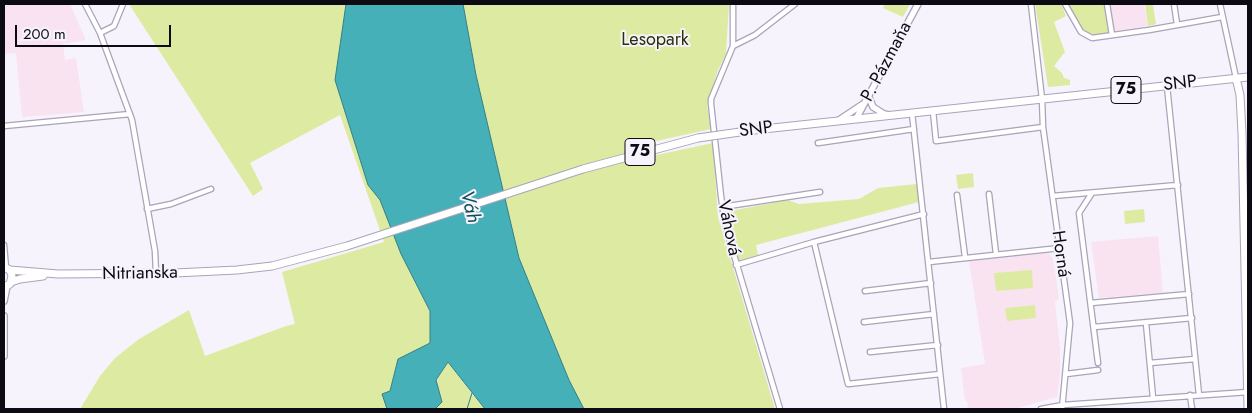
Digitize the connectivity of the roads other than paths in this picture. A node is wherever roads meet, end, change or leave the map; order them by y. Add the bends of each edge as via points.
1 (85, 4) edge
2 (123, 4) edge
3 (733, 4) edge
4 (795, 4) edge
5 (918, 4) edge
6 (1031, 4) edge
7 (1065, 4) edge
8 (1107, 4) edge
9 (1174, 4) edge
10 (1220, 4) edge
11 (1222, 17) junction
12 (1177, 24) junction
13 (100, 33) junction
14 (1112, 35) junction
15 (733, 46) junction
16 (1248, 77) edge
17 (1236, 78) junction
18 (1167, 86) junction
19 (1040, 90) junction
20 (868, 96) junction
21 (1042, 99) junction
22 (1032, 100) junction
23 (864, 103) junction
24 (933, 111) junction
25 (912, 113) junction
26 (130, 114) junction
27 (894, 116) junction
28 (856, 119) junction
29 (838, 121) junction
30 (4, 126) edge
31 (1043, 127) junction
32 (914, 129) junction
33 (818, 143) dead end
34 (1178, 184) junction
35 (211, 189) dead end
36 (820, 192) dead end
37 (1092, 193) junction
38 (989, 194) dead end
39 (957, 195) dead end
40 (1053, 196) junction
41 (722, 207) junction
42 (148, 209) junction
43 (924, 214) junction
44 (814, 242) junction
45 (4, 245) edge
46 (1060, 248) junction
47 (996, 254) junction
48 (964, 257) junction
49 (929, 262) junction
50 (736, 265) junction
51 (6, 268) edge
52 (222, 271) joint
53 (156, 273) junction
54 (58, 274) junction
55 (931, 283) junction
56 (7, 285) edge
57 (865, 291) dead end
58 (1189, 294) junction
59 (4, 301) edge
60 (1090, 303) junction
61 (934, 314) junction
62 (4, 316) edge
63 (1192, 318) junction
64 (864, 322) dead end
65 (1146, 323) junction
66 (1094, 327) junction
67 (938, 345) junction
68 (870, 352) dead end
69 (4, 356) edge
70 (1195, 359) junction
71 (1098, 363) dead end
72 (1150, 363) junction
73 (1098, 370) dead end
74 (940, 374) junction
75 (1066, 374) junction
76 (1248, 392) edge
77 (1190, 395) junction
78 (1199, 395) junction
79 (1153, 398) junction
80 (1062, 407) edge
81 (1248, 408) edge
82 (780, 409) edge
83 (944, 409) edge
84 (1042, 409) edge
85 (1192, 409) edge

1 - 13 street
2 - 13 street via 114,26
3 - 15 street
4 - 15 street via 755,35
5 - 20 main road, P. Pázmaňa
6 - 19 street, Horná
7 - 14 street via 1081,32 1092,38
8 - 14 street
9 - 12 street
10 - 11 street
11 - 12 street
11 - 17 street
12 - 14 street
13 - 26 street
15 - 41 street, Váhová via 711,104
16 - 17 main road, SNP / 75
17 - 18 main road, SNP / 75
17 - 76 main road via 1242,133
18 - 21 main road, SNP / 75
18 - 34 street
19 - 21 street, Horná
19 - 22 street
20 - 23 main road, P. Pázmaňa
20 - 27 main road via 878,111
21 - 22 main road, SNP / 75
21 - 31 street, Horná
22 - 24 main road, SNP / 75
23 - 28 main road, P. Pázmaňa
23 - 29 main road
24 - 25 main road, SNP / 75
24 - 31 street via 936,141
25 - 27 main road, SNP / 75
25 - 32 street
26 - 30 street
26 - 42 street
27 - 28 main road, SNP / 75
28 - 29 main road, SNP / 75
29 - 52 main road, SNP / 75, bridge via 698,138 583,169 347,246 272,266
31 - 40 street, Horná
32 - 33 street
32 - 43 street
34 - 37 street
34 - 58 street
35 - 42 street
36 - 41 street
37 - 40 street
37 - 60 street via 1079,213
38 - 47 street
39 - 48 street
40 - 46 street, Horná
41 - 50 street, Váhová
42 - 53 street
43 - 44 street
43 - 49 street
44 - 50 street
44 - 74 street via 848,384
45 - 51 street
46 - 47 street
46 - 75 street, Horná via 1070,323
47 - 48 street
48 - 49 street
49 - 55 street
50 - 82 street, Váhová
51 - 54 main road, Nitrianska / 75
51 - 56 main road via 12,276
52 - 53 main road, Nitrianska / 75
53 - 54 main road, Nitrianska / 75
54 - 56 main road, Nitrianska / 75 via 20,279
55 - 57 street
55 - 61 street
56 - 59 main road
58 - 60 street
58 - 63 street
60 - 66 street
61 - 64 street
61 - 67 street
62 - 69 main road
63 - 65 street
63 - 70 street
65 - 66 street
65 - 72 street
66 - 71 street
67 - 68 street
67 - 74 street
70 - 72 street
70 - 78 street
72 - 79 street
73 - 75 street
74 - 83 street
75 - 80 street, Horná
76 - 78 street
76 - 81 main road
77 - 78 street
77 - 79 street
77 - 85 street
79 - 80 street
80 - 84 street

